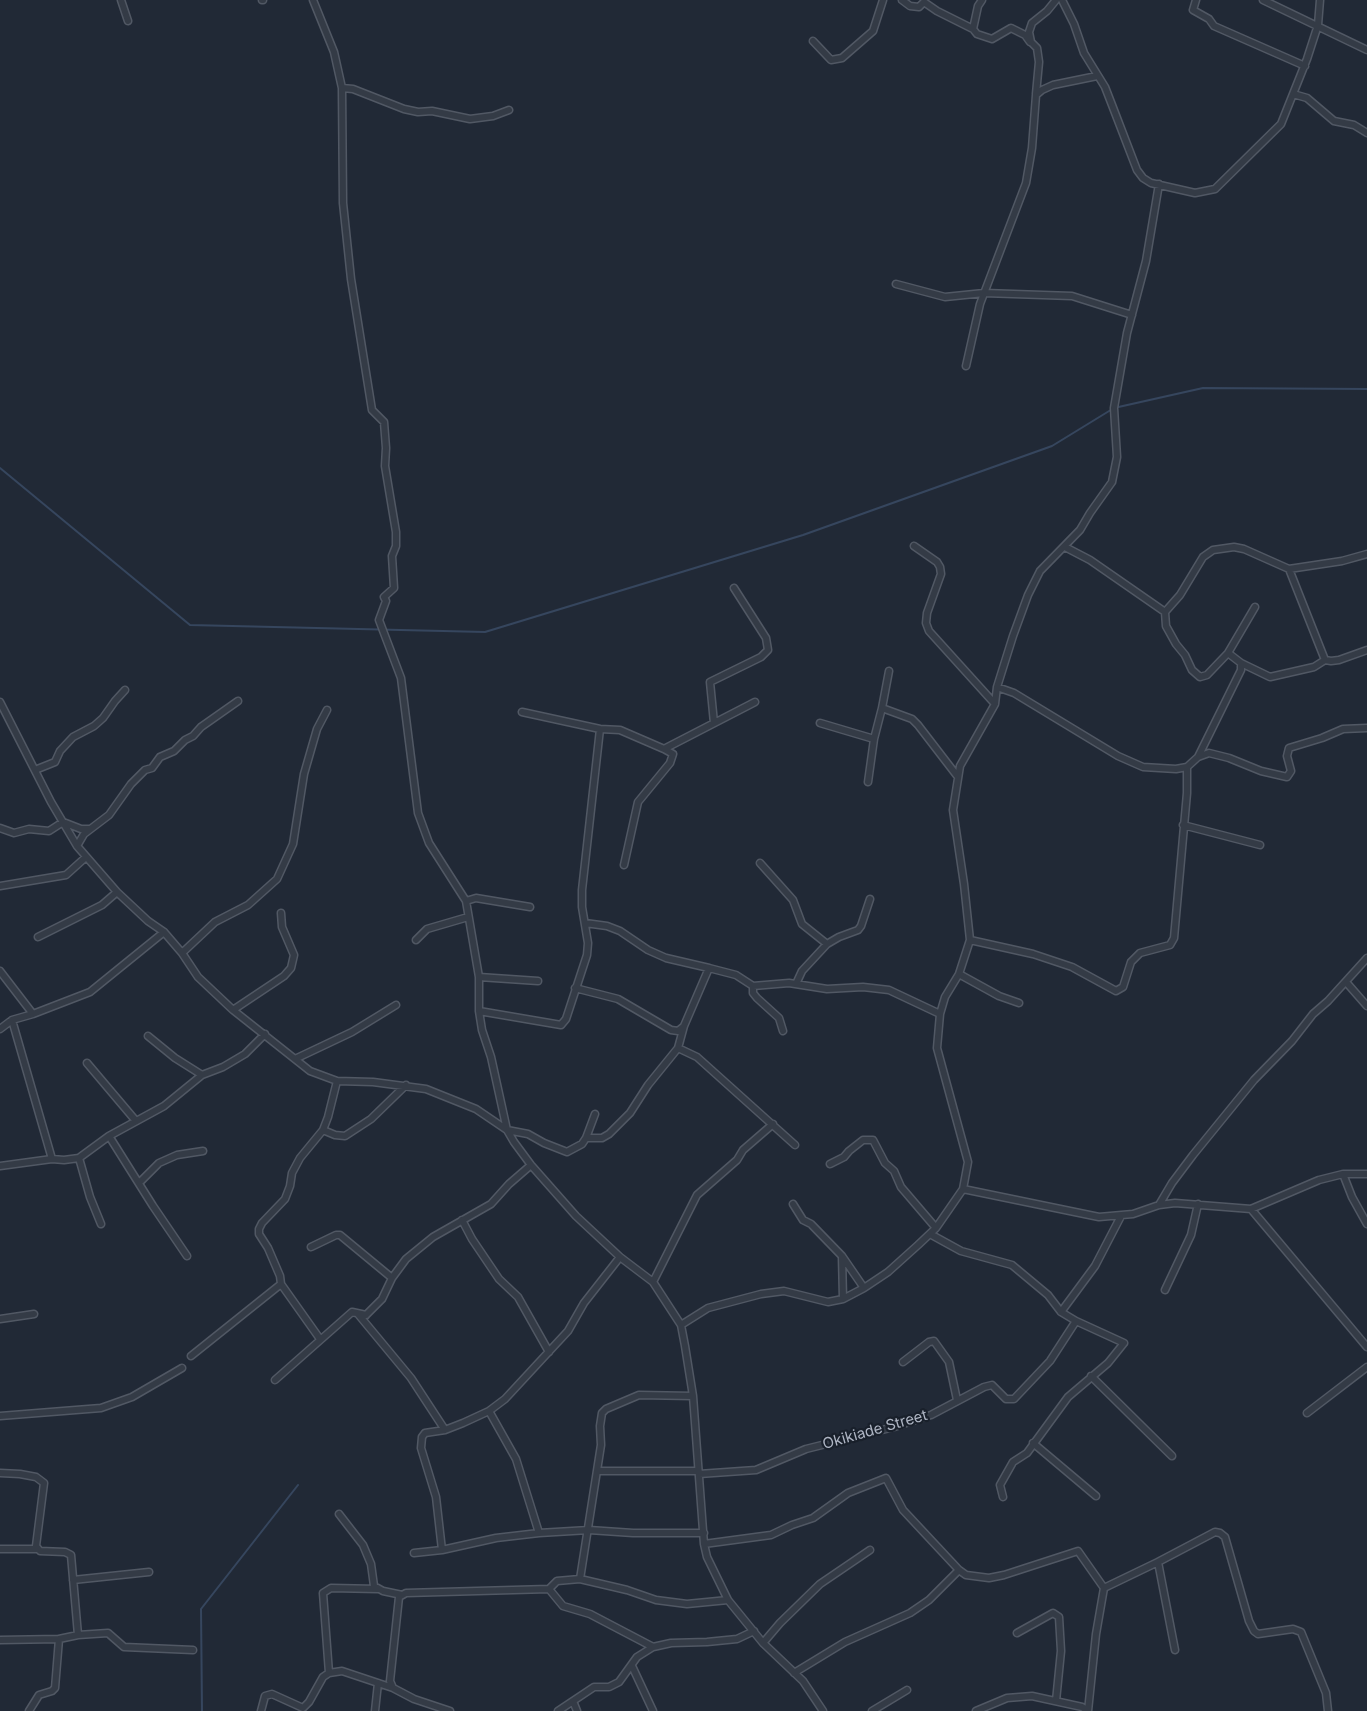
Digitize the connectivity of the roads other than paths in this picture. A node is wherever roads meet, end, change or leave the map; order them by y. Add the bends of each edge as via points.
1 (121, 0) edge
2 (313, 0) edge
3 (883, 0) edge
4 (902, 0) edge
5 (982, 0) edge
6 (1056, 0) edge
7 (1062, 0) edge
8 (1196, 0) edge
9 (1263, 0) edge
10 (1320, 0) edge
11 (128, 21) dead end
12 (1318, 25) junction
13 (973, 29) junction
14 (813, 41) dead end
15 (1031, 42) junction
16 (1367, 50) edge
17 (1305, 66) junction
18 (1097, 76) junction
19 (342, 88) junction
20 (1293, 94) junction
21 (1036, 95) junction
22 (509, 110) dead end
23 (1367, 133) edge
24 (1159, 184) junction
25 (896, 284) dead end
26 (984, 293) junction
27 (1132, 315) junction
28 (966, 366) dead end
29 (914, 546) dead end
30 (1065, 547) junction
31 (1367, 555) edge
32 (1289, 570) junction
33 (734, 588) dead end
34 (1255, 607) dead end
35 (1165, 612) junction
36 (1367, 650) edge
37 (1228, 653) junction
38 (1325, 660) junction
39 (1241, 663) junction
40 (889, 671) dead end
41 (997, 687) junction
42 (125, 690) dead end
43 (238, 701) dead end
44 (0, 702) edge
45 (755, 702) dead end
46 (995, 704) junction
47 (882, 708) junction
48 (327, 710) dead end
49 (522, 712) dead end
50 (714, 723) junction
51 (820, 723) dead end
52 (1367, 728) edge
53 (600, 729) junction
54 (874, 739) junction
55 (664, 748) junction
56 (1198, 758) junction
57 (1187, 766) junction
58 (35, 770) junction
59 (958, 777) junction
60 (868, 782) dead end
61 (63, 822) junction
62 (1183, 825) junction
63 (0, 828) edge
64 (91, 829) junction
65 (1260, 845) dead end
66 (77, 846) junction
67 (86, 857) junction
68 (760, 863) dead end
69 (624, 865) dead end
70 (0, 886) edge
71 (117, 892) junction
72 (870, 899) dead end
73 (466, 901) junction
74 (530, 907) dead end
75 (281, 913) dead end
76 (468, 917) junction
77 (585, 923) junction
78 (164, 932) junction
79 (38, 937) dead end
80 (416, 940) dead end
81 (970, 940) junction
82 (827, 944) junction
83 (182, 953) junction
84 (1367, 958) edge
85 (709, 968) junction
86 (0, 971) edge
87 (959, 974) junction
88 (479, 977) junction
89 (538, 981) dead end
90 (1346, 982) junction
91 (795, 984) junction
92 (753, 986) junction
93 (575, 988) junction
94 (1019, 1003) dead end
95 (396, 1005) dead end
96 (1367, 1006) edge
97 (233, 1010) junction
98 (479, 1011) junction
99 (33, 1014) junction
100 (940, 1014) junction
101 (12, 1020) junction
102 (684, 1026) junction
103 (0, 1029) edge
104 (783, 1031) dead end
105 (265, 1034) junction
106 (148, 1036) dead end
107 (678, 1048) junction
108 (295, 1059) junction
109 (87, 1063) dead end
110 (202, 1075) junction
111 (337, 1081) junction
112 (406, 1085) junction
113 (595, 1114) dead end
114 (136, 1121) junction
115 (773, 1124) junction
116 (323, 1130) junction
117 (507, 1130) junction
118 (109, 1136) junction
119 (586, 1138) junction
120 (795, 1145) dead end
121 (203, 1151) dead end
122 (79, 1158) junction
123 (52, 1160) junction
124 (830, 1164) dead end
125 (531, 1165) junction
126 (0, 1166) edge
127 (1344, 1174) junction
128 (1367, 1174) edge
129 (139, 1183) junction
130 (963, 1189) junction
131 (793, 1204) dead end
132 (1198, 1204) junction
133 (1159, 1205) junction
134 (1251, 1209) junction
135 (1121, 1215) junction
136 (462, 1220) junction
137 (101, 1224) dead end
138 (1367, 1224) edge
139 (936, 1228) junction
140 (930, 1234) junction
141 (311, 1247) dead end
142 (187, 1256) dead end
143 (842, 1256) junction
144 (620, 1257) junction
145 (392, 1278) junction
146 (652, 1282) junction
147 (281, 1284) junction
148 (864, 1288) junction
149 (1165, 1290) dead end
150 (843, 1299) junction
151 (1061, 1312) junction
152 (34, 1314) dead end
153 (366, 1315) junction
154 (0, 1320) edge
155 (1076, 1321) junction
156 (681, 1325) junction
157 (320, 1339) junction
158 (1367, 1347) edge
159 (549, 1352) junction
160 (191, 1356) dead end
161 (903, 1362) dead end
162 (1367, 1367) edge
163 (182, 1368) dead end
164 (1091, 1376) junction
165 (275, 1380) dead end
166 (693, 1396) junction
167 (957, 1400) junction
168 (489, 1411) junction
169 (1307, 1413) dead end
170 (0, 1416) edge
171 (445, 1430) junction
172 (1033, 1443) junction
173 (1172, 1456) dead end
174 (597, 1472) junction
175 (698, 1472) junction
176 (0, 1473) edge
177 (1096, 1496) dead end
178 (1003, 1497) dead end
179 (339, 1514) dead end
180 (589, 1530) junction
181 (539, 1533) junction
182 (704, 1533) junction
183 (704, 1544) junction
184 (0, 1549) edge
185 (38, 1549) junction
186 (442, 1550) junction
187 (870, 1550) dead end
188 (414, 1553) dead end
189 (1158, 1562) junction
190 (959, 1570) junction
191 (149, 1572) dead end
192 (580, 1579) junction
193 (73, 1580) junction
194 (1104, 1587) junction
195 (378, 1589) junction
196 (549, 1589) junction
197 (402, 1594) junction
198 (728, 1600) junction
199 (754, 1631) junction
200 (1017, 1633) dead end
201 (78, 1635) junction
202 (59, 1639) junction
203 (0, 1640) edge
204 (763, 1643) junction
205 (653, 1647) junction
206 (193, 1650) dead end
207 (1175, 1650) dead end
208 (632, 1666) junction
209 (329, 1673) junction
210 (794, 1673) junction
211 (378, 1683) junction
212 (393, 1688) junction
213 (907, 1690) dead end
214 (573, 1701) junction
215 (1056, 1701) junction
216 (29, 1711) edge
217 (261, 1711) edge
218 (375, 1711) edge
219 (448, 1711) edge
220 (558, 1711) edge
221 (578, 1711) edge
222 (653, 1711) edge
223 (823, 1711) edge
224 (872, 1711) edge
225 (976, 1711) edge
226 (1088, 1711) edge
227 (1328, 1711) edge

1 - 11 street
2 - 19 street via 334,52
3 - 14 street via 873,31 842,58 831,60
4 - 13 street via 919,7 924,2
5 - 13 street
6 - 15 street via 1032,23
7 - 18 street
8 - 17 street via 1193,10 1214,26
9 - 12 street
10 - 12 street
12 - 16 street
12 - 17 street
13 - 15 street via 992,39 1011,28
15 - 21 street via 1039,62
17 - 20 street
18 - 21 street via 1053,85
18 - 24 street via 1105,87 1137,170 1143,178
19 - 22 street via 404,109 470,119
19 - 73 street via 343,202 351,279 372,410 384,422 396,532 392,556 394,588 384,597 379,620 401,678 418,813 429,843
20 - 23 street via 1307,98 1334,121 1354,125
20 - 24 street via 1281,124 1215,189 1195,192
21 - 26 street via 1026,183
24 - 27 street
25 - 26 street via 945,297
26 - 27 street via 1072,296
26 - 28 street
27 - 30 street via 1114,408 1117,457 1112,482
29 - 46 street via 940,567 927,613 929,631
30 - 35 street
30 - 41 street via 1040,571 1028,595
31 - 32 street
32 - 35 street via 1244,549 1213,550 1203,556
32 - 38 street
33 - 50 street via 766,638 768,651 710,682
34 - 37 street
35 - 37 street via 1166,626 1200,677 1207,675
36 - 38 street via 1331,662
37 - 39 street
38 - 39 street via 1314,667 1270,677
39 - 56 street via 1229,697
40 - 47 street
41 - 46 street
41 - 57 street via 1143,767
42 - 58 street via 103,718 73,737 55,762
43 - 64 street via 145,770 109,815
44 - 58 street
45 - 50 street
46 - 59 street via 960,766
47 - 54 street
47 - 59 street via 918,725
48 - 83 street via 304,774 293,844 277,879 248,905 215,922
49 - 53 street
50 - 55 street
51 - 54 street
52 - 56 street via 1342,729 1288,748 1292,771 1287,777 1209,753
53 - 55 street via 621,730
53 - 77 street via 582,890
54 - 60 street
55 - 69 street via 673,754 670,763 638,802
56 - 57 street
57 - 62 street
58 - 61 street
59 - 81 street via 953,810
61 - 63 street via 49,831 29,829 14,833
61 - 64 street
61 - 66 street
62 - 65 street
62 - 81 street via 1174,938 1170,945 1140,953 1131,962 1124,987 1116,991 1072,967
64 - 66 street
66 - 67 street
67 - 70 street via 66,875
67 - 71 street
68 - 82 street via 793,900 802,924
71 - 78 street
71 - 79 street via 102,904
72 - 82 street via 858,930
73 - 74 street via 476,898
73 - 76 street
75 - 97 street via 282,927 294,956 291,968
76 - 80 street via 427,929
76 - 88 street
77 - 85 street via 620,931 666,958
77 - 93 street via 587,955
78 - 83 street
78 - 99 street via 90,992
81 - 87 street
82 - 91 street
83 - 97 street via 198,977
84 - 90 street
85 - 92 street via 736,975
85 - 102 street
86 - 99 street
87 - 94 street
87 - 100 street
88 - 89 street
88 - 98 street
90 - 96 street
90 - 133 street via 1254,1080 1186,1164
91 - 92 street
91 - 100 street via 889,990
92 - 104 street via 753,993 779,1018
93 - 98 street via 561,1025
93 - 102 street via 618,999 671,1030 678,1031
95 - 108 street via 352,1032
97 - 105 street
98 - 117 street
99 - 101 street
100 - 130 street via 937,1048 969,1162
101 - 103 street
101 - 123 street
102 - 107 street
105 - 108 street
105 - 110 street via 245,1053
106 - 110 street
107 - 115 street via 697,1057
107 - 119 street via 614,1130 602,1138
108 - 111 street via 310,1071
109 - 114 street
110 - 114 street via 164,1106
111 - 112 street
111 - 116 street
112 - 116 street via 345,1136
112 - 117 street via 440,1093 476,1109
113 - 119 street
114 - 118 street
115 - 120 street
115 - 146 street via 697,1195
116 - 147 street via 296,1165 285,1199 259,1229
117 - 119 street via 528,1134 567,1152
117 - 125 street
118 - 122 street
118 - 129 street
121 - 129 street via 159,1163
122 - 123 street
122 - 137 street
123 - 126 street
124 - 139 street via 844,1158 863,1140 873,1140 901,1187
125 - 136 street via 491,1204
125 - 144 street via 576,1216
127 - 128 street
127 - 134 street via 1319,1180
127 - 138 street
129 - 142 street
130 - 135 street via 1078,1214
130 - 139 street
131 - 143 street via 803,1220
132 - 133 street
132 - 134 street
132 - 149 street via 1191,1235
133 - 135 street
134 - 158 street
135 - 151 street via 1095,1266
136 - 145 street via 406,1259
136 - 159 street via 499,1279 518,1297
139 - 140 street
140 - 148 street
140 - 151 street via 961,1251 1012,1266 1048,1295
141 - 145 street via 340,1235
143 - 148 street
143 - 150 street
144 - 146 street
144 - 159 street
145 - 153 street via 382,1299
146 - 156 street
147 - 157 street
147 - 160 street
148 - 150 street
150 - 156 street via 828,1302 784,1291 761,1294 708,1308
151 - 155 street
152 - 154 street
153 - 157 street via 352,1312
153 - 171 street via 358,1314 411,1378
155 - 164 street via 1124,1343
155 - 167 street, Okikiade Street via 1050,1361 1014,1399 1006,1399 992,1385
156 - 166 street
157 - 165 street
159 - 168 street via 505,1400
161 - 167 street via 934,1341 949,1362
162 - 169 street
163 - 170 street via 132,1397 101,1408
164 - 172 street via 1068,1397
164 - 173 street
166 - 174 street via 639,1395 606,1409 600,1426
166 - 175 street
167 - 175 street, Okikiade Street via 931,1415 806,1449 756,1470
168 - 171 street
168 - 181 street via 516,1459
171 - 186 street via 425,1433 420,1442 436,1497
172 - 177 street
172 - 178 street via 1013,1462 1001,1481
174 - 175 street, Okikiade Street
174 - 180 street
175 - 182 street
176 - 185 street via 36,1477 44,1483
179 - 195 street via 363,1545 371,1563 372,1582
180 - 181 street
180 - 182 street
180 - 192 street
181 - 186 street
182 - 183 street
183 - 190 street via 771,1535 813,1518 856,1489 886,1478 903,1510
183 - 198 street
184 - 185 street
185 - 193 street via 71,1555
186 - 188 street
187 - 204 street via 820,1584
189 - 194 street
189 - 207 street
189 - 227 street via 1215,1532 1225,1537 1254,1630 1258,1634 1293,1629 1301,1632 1326,1693
190 - 194 street via 966,1575 989,1578 1078,1551
190 - 210 street via 910,1613 845,1642
191 - 193 street
192 - 196 street via 557,1581
192 - 198 street via 656,1600 687,1604
193 - 201 street
194 - 226 street
195 - 197 street
195 - 209 street via 331,1588 323,1593
196 - 197 street
196 - 205 street via 563,1606 590,1614
197 - 212 street via 390,1681
198 - 199 street
199 - 204 street
199 - 205 street via 737,1639 671,1642
200 - 215 street via 1057,1614 1061,1651
201 - 202 street
201 - 206 street via 108,1633 124,1647
202 - 203 street
202 - 216 street via 55,1688 39,1695
204 - 210 street
205 - 208 street via 637,1657
208 - 214 street via 619,1682 594,1687
208 - 222 street
209 - 211 street via 342,1671
209 - 217 street via 303,1708 272,1694 265,1696
210 - 223 street
211 - 212 street
211 - 218 street
212 - 219 street
213 - 224 street
214 - 220 street
214 - 221 street
215 - 225 street via 1032,1696 1007,1698
215 - 226 street

